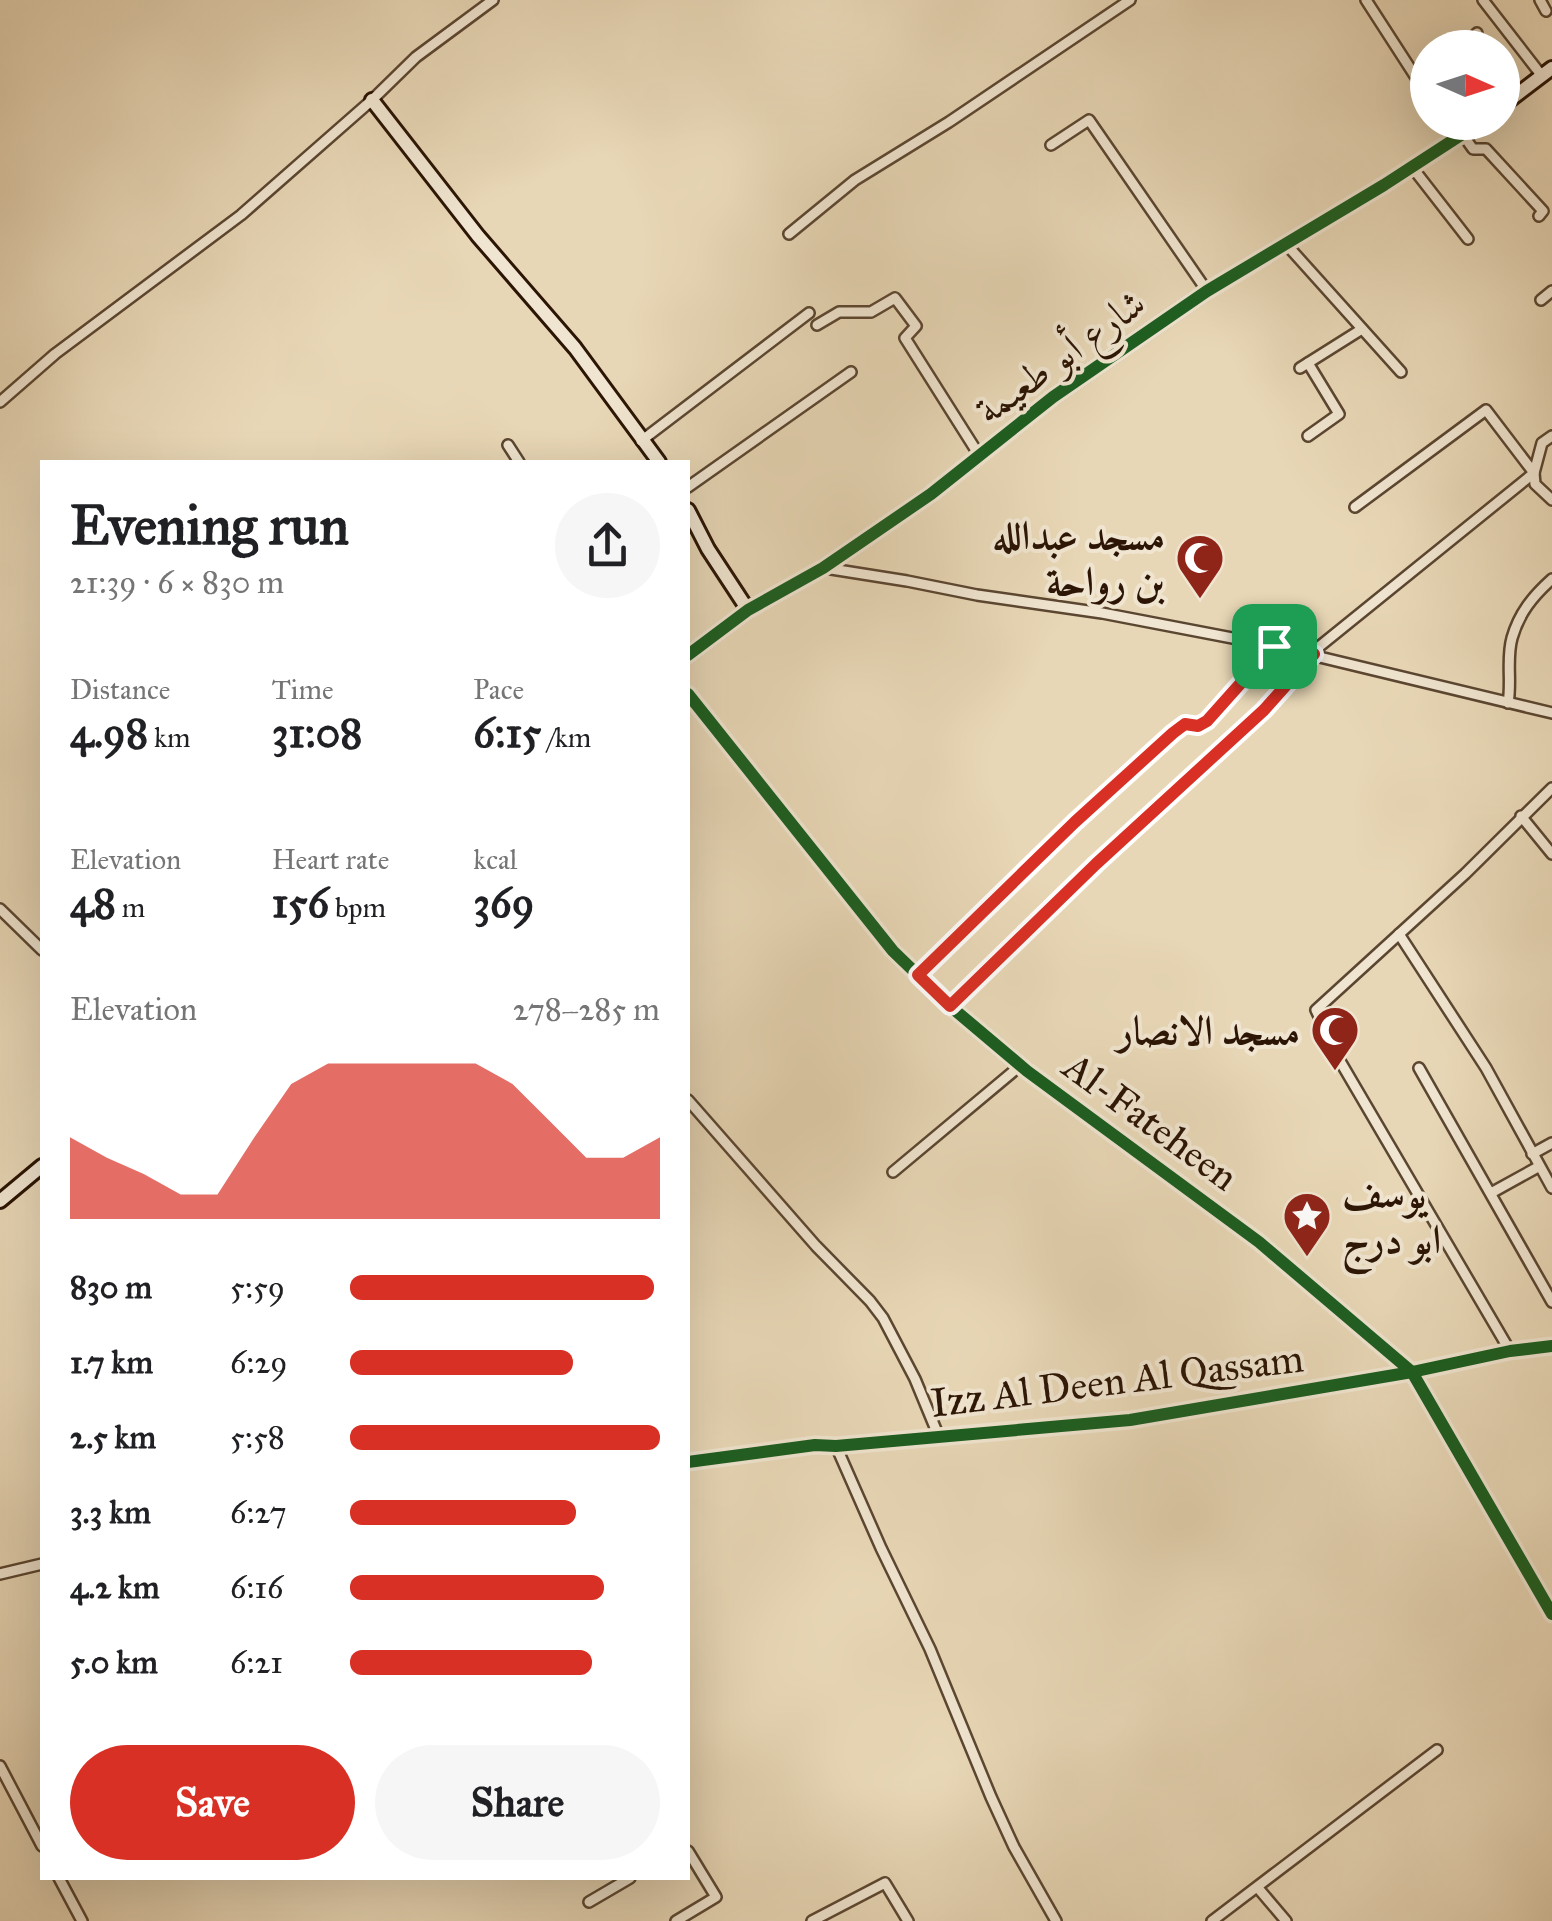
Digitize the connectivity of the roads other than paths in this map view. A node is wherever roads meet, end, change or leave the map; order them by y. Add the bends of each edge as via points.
1 (493, 0) edge
2 (1130, 0) edge
3 (1366, 0) edge
4 (1483, 0) edge
5 (1540, 0) edge
6 (1546, 12) dead end
7 (1410, 68) edge
8 (1547, 72) edge
9 (1520, 92) edge
10 (372, 100) junction
11 (1454, 140) edge
12 (1462, 140) edge
13 (1051, 145) dead end
14 (1412, 167) junction
15 (1540, 216) dead end
16 (790, 234) dead end
17 (1468, 239) dead end
18 (1286, 244) junction
19 (1207, 291) junction
20 (1552, 291) edge
21 (1541, 300) dead end
22 (808, 312) dead end
23 (817, 325) dead end
24 (1362, 329) junction
25 (852, 372) dead end
26 (1402, 372) dead end
27 (0, 402) edge
28 (1308, 436) dead end
29 (1552, 436) edge
30 (642, 441) junction
31 (508, 445) dead end
32 (979, 455) junction
33 (518, 460) edge
34 (656, 460) edge
35 (1534, 472) junction
36 (690, 486) edge
37 (1552, 500) edge
38 (1355, 507) dead end
39 (690, 514) edge
40 (823, 568) junction
41 (1552, 578) edge
42 (748, 610) junction
43 (1274, 646) junction
44 (690, 654) edge
45 (1314, 654) junction
46 (690, 697) edge
47 (1508, 703) junction
48 (1552, 713) edge
49 (1552, 788) edge
50 (1521, 816) junction
51 (1552, 854) edge
52 (0, 910) edge
53 (1399, 934) junction
54 (40, 948) edge
55 (918, 975) junction
56 (950, 1006) junction
57 (1021, 1065) junction
58 (1418, 1068) dead end
59 (690, 1102) edge
60 (1552, 1143) edge
61 (1532, 1154) junction
62 (1538, 1166) junction
63 (40, 1168) edge
64 (893, 1172) dead end
65 (1552, 1188) edge
66 (1490, 1193) junction
67 (0, 1201) edge
68 (1552, 1302) edge
69 (1552, 1346) edge
70 (1510, 1351) junction
71 (1412, 1372) junction
72 (939, 1437) junction
73 (836, 1446) junction
74 (690, 1462) edge
75 (40, 1564) edge
76 (0, 1574) edge
77 (1552, 1614) edge
78 (1437, 1750) dead end
79 (0, 1766) edge
80 (40, 1842) edge
81 (690, 1854) edge
82 (60, 1880) edge
83 (627, 1880) edge
84 (1258, 1888) junction
85 (589, 1902) dead end
86 (82, 1921) edge
87 (676, 1921) edge
88 (812, 1921) edge
89 (908, 1921) edge
90 (1056, 1921) edge
91 (1212, 1921) edge
92 (1286, 1921) edge

1 - 10 street via 416,57
2 - 16 street via 855,180
3 - 7 street
4 - 8 street
5 - 6 street
8 - 9 street
10 - 27 street via 241,215
10 - 30 street via 575,348
11 - 14 street, شارع أبو طعيمة
12 - 15 street via 1486,149 1543,211
13 - 19 street via 1089,120
14 - 17 street
14 - 18 street, شارع أبو طعيمة
18 - 19 street, شارع أبو طعيمة
18 - 24 street
19 - 32 street, شارع أبو طعيمة
20 - 21 street
22 - 30 street
23 - 32 street via 839,312 872,312 895,298 916,326 905,338
24 - 26 street
24 - 28 street via 1304,365 1340,414
25 - 36 street
29 - 35 street via 1542,442
30 - 34 street
31 - 33 street
32 - 40 street, شارع أبو طعيمة
35 - 37 street via 1535,484
35 - 38 street via 1486,410
35 - 45 street
39 - 42 street
40 - 42 street, شارع أبو طعيمة
40 - 43 street
41 - 47 street via 1529,601 1511,640
42 - 44 street, شارع أبو طعيمة
43 - 45 street
43 - 55 street via 1207,721 1173,733
45 - 47 street
45 - 56 street via 1264,710
46 - 55 street, Al-Fateheen
47 - 48 street
49 - 50 street
50 - 51 street
50 - 53 street
52 - 54 street
53 - 61 street
53 - 70 street via 1316,1010
55 - 56 street, Al-Fateheen
56 - 57 street, Al-Fateheen
57 - 64 street
57 - 71 street, Al-Fateheen via 1259,1242
58 - 66 street
59 - 72 street via 883,1318
60 - 61 street
61 - 62 street
62 - 65 street
62 - 66 street
63 - 67 street
66 - 68 street
69 - 70 street, Izz Al Deen Al Qassam
70 - 71 street, Izz Al Deen Al Qassam
71 - 72 street, Izz Al Deen Al Qassam via 1130,1420
71 - 77 street, Al-Fateheen
72 - 73 street, Izz Al Deen Al Qassam
73 - 74 street, Izz Al Deen Al Qassam
73 - 90 street via 990,1797
75 - 76 street
78 - 84 street
79 - 80 street
81 - 87 street via 716,1898
82 - 86 street
83 - 85 street
84 - 91 street
84 - 92 street
88 - 89 street via 885,1883

